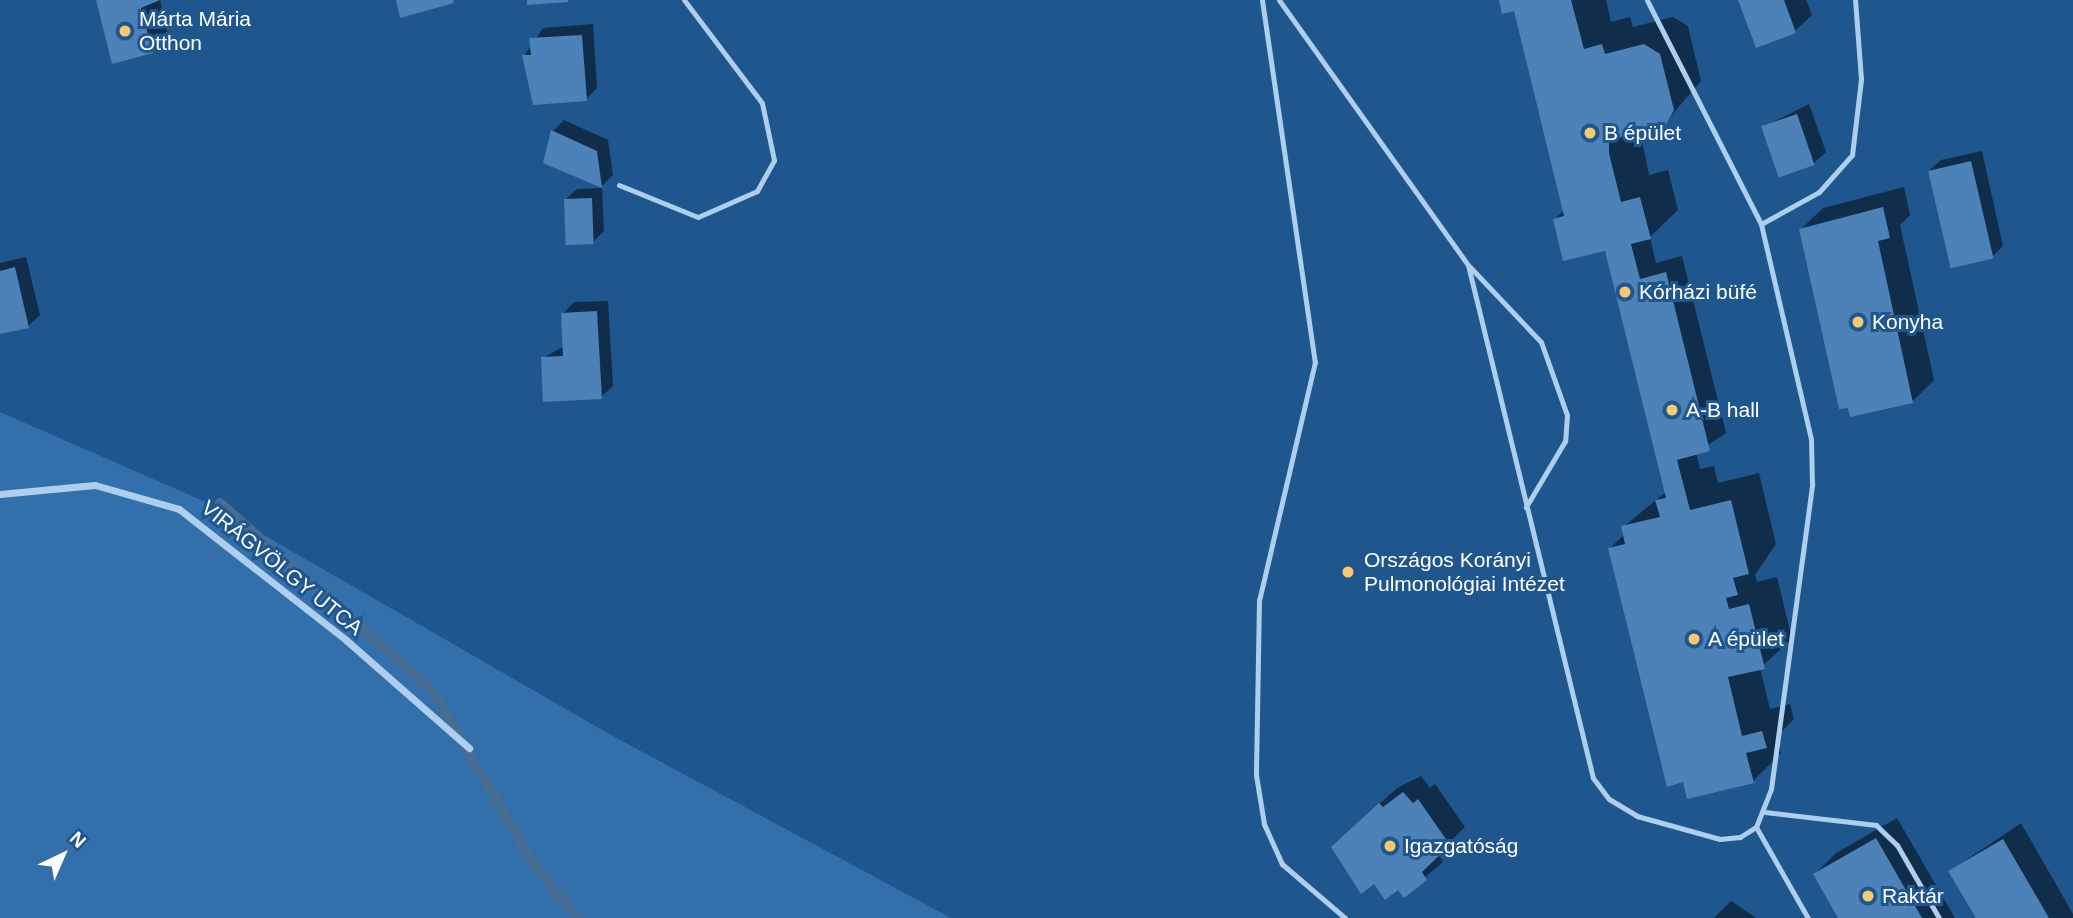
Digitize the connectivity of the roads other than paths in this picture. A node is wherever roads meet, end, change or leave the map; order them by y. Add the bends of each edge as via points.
1 (684, 0) edge
2 (1262, 0) edge
3 (1279, 0) edge
4 (1647, 0) edge
5 (1855, 0) edge
6 (619, 185) dead end
7 (1760, 224) junction
8 (1468, 265) junction
9 (0, 494) edge
10 (1527, 507) junction
11 (469, 748) dead end
12 (1765, 812) junction
13 (1756, 827) junction
14 (1345, 918) edge
15 (1808, 918) edge
16 (1939, 918) edge

1 - 6 lane via 762,103 774,160 757,191 698,217
2 - 14 lane via 1315,362 1259,600 1256,775 1264,824 1282,864
3 - 8 lane
4 - 7 lane
5 - 7 lane via 1861,79 1852,155 1819,192
7 - 12 lane via 1811,439 1812,484
8 - 10 lane
8 - 10 lane via 1541,342 1567,415 1565,441
9 - 11 street, VIRÁGVÖLGY UTCA via 95,485 180,509 346,640
10 - 13 lane via 1581,747 1601,789 1637,816 1682,831 1720,839
12 - 13 lane
12 - 16 lane via 1876,825 1897,845
13 - 15 lane

